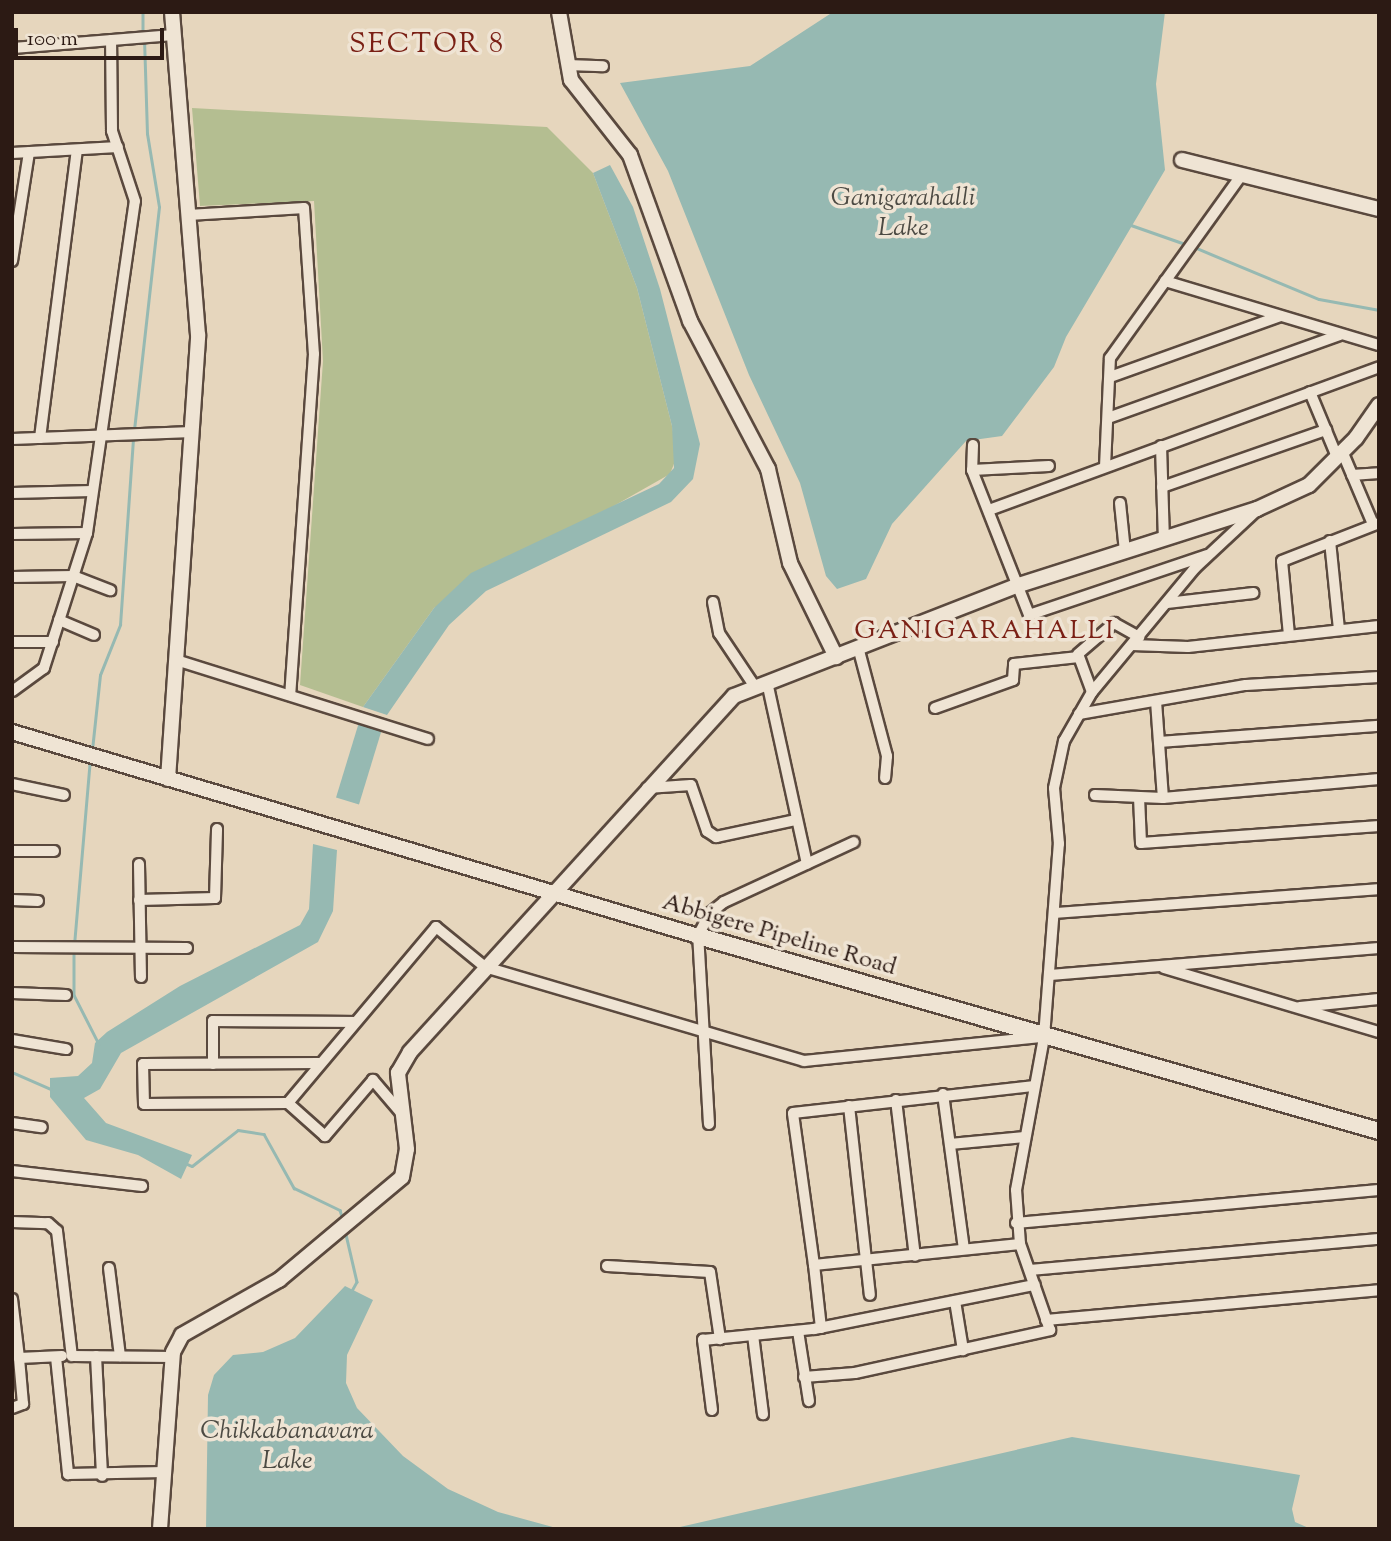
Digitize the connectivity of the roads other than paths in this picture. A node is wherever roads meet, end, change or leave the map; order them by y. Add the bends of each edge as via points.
1 (172, 12) edge
2 (559, 12) edge
3 (174, 35) junction
4 (111, 40) junction
5 (12, 48) edge
6 (567, 65) junction
7 (603, 66) dead end
8 (118, 147) junction
9 (77, 150) junction
10 (29, 152) junction
11 (12, 153) edge
12 (1182, 160) dead end
13 (1241, 176) junction
14 (1379, 209) edge
15 (189, 215) junction
16 (12, 261) edge
17 (1165, 281) junction
18 (1280, 316) junction
19 (1340, 335) junction
20 (1379, 345) edge
21 (1379, 367) edge
22 (1110, 377) junction
23 (1310, 391) junction
24 (1379, 405) edge
25 (1108, 418) junction
26 (1326, 430) junction
27 (191, 432) junction
28 (101, 436) junction
29 (40, 438) junction
30 (12, 439) edge
31 (973, 445) dead end
32 (1161, 446) junction
33 (1340, 454) junction
34 (1049, 466) dead end
35 (1105, 467) junction
36 (972, 470) junction
37 (1379, 473) edge
38 (1352, 475) junction
39 (1162, 487) junction
40 (93, 491) junction
41 (12, 493) edge
42 (1120, 503) dead end
43 (1257, 509) junction
44 (989, 510) junction
45 (1376, 523) edge
46 (86, 533) junction
47 (12, 534) edge
48 (1164, 539) junction
49 (1330, 541) junction
50 (1125, 551) junction
51 (1210, 554) junction
52 (73, 576) junction
53 (12, 577) edge
54 (1019, 585) junction
55 (110, 590) dead end
56 (1253, 593) dead end
57 (713, 603) dead end
58 (1167, 603) junction
59 (59, 620) junction
60 (1379, 626) edge
61 (1339, 629) junction
62 (94, 635) dead end
63 (1289, 635) junction
64 (1135, 641) junction
65 (12, 642) edge
66 (52, 642) junction
67 (858, 647) junction
68 (836, 657) junction
69 (1079, 657) junction
70 (176, 660) junction
71 (1379, 677) edge
72 (761, 684) junction
73 (12, 691) edge
74 (1092, 692) junction
75 (290, 695) junction
76 (1156, 701) junction
77 (934, 708) dead end
78 (1079, 714) junction
79 (1379, 726) edge
80 (12, 732) edge
81 (428, 739) dead end
82 (1159, 742) junction
83 (12, 744) edge
84 (885, 778) dead end
85 (168, 779) junction
86 (1379, 779) edge
87 (12, 784) edge
88 (648, 788) junction
89 (64, 795) dead end
90 (1095, 795) dead end
91 (1139, 797) junction
92 (1163, 798) junction
93 (796, 820) junction
94 (1379, 826) edge
95 (217, 829) dead end
96 (854, 842) dead end
97 (12, 851) edge
98 (54, 851) dead end
99 (139, 864) dead end
100 (807, 864) junction
101 (1379, 889) edge
102 (550, 893) junction
103 (12, 900) edge
104 (139, 900) junction
105 (37, 901) dead end
106 (1055, 914) junction
107 (698, 936) junction
108 (139, 946) junction
109 (12, 947) edge
110 (187, 948) dead end
111 (1379, 948) edge
112 (1157, 966) junction
113 (485, 967) junction
114 (1050, 975) junction
115 (141, 977) dead end
116 (12, 993) edge
117 (66, 995) dead end
118 (1379, 999) edge
119 (1294, 1007) junction
120 (355, 1022) junction
121 (704, 1032) junction
122 (1379, 1032) edge
123 (1044, 1037) junction
124 (12, 1040) edge
125 (66, 1049) dead end
126 (319, 1063) junction
127 (213, 1064) junction
128 (1032, 1086) junction
129 (943, 1094) junction
130 (896, 1100) junction
131 (288, 1103) junction
132 (849, 1106) junction
133 (403, 1115) junction
134 (12, 1123) edge
135 (709, 1124) dead end
136 (43, 1128) dead end
137 (1379, 1131) edge
138 (1025, 1137) junction
139 (950, 1144) junction
140 (12, 1171) edge
141 (142, 1186) dead end
142 (1379, 1190) edge
143 (12, 1222) edge
144 (1016, 1223) junction
145 (1379, 1239) edge
146 (1020, 1244) junction
147 (964, 1250) junction
148 (915, 1256) junction
149 (865, 1259) junction
150 (814, 1265) junction
151 (607, 1266) dead end
152 (109, 1268) dead end
153 (1030, 1270) junction
154 (1035, 1285) junction
155 (1379, 1290) edge
156 (870, 1295) dead end
157 (12, 1299) edge
158 (955, 1301) junction
159 (1046, 1320) junction
160 (821, 1328) junction
161 (798, 1331) junction
162 (752, 1335) junction
163 (720, 1339) junction
164 (963, 1350) junction
165 (72, 1356) junction
166 (96, 1356) junction
167 (120, 1356) junction
168 (56, 1357) junction
169 (173, 1357) junction
170 (19, 1358) junction
171 (804, 1377) junction
172 (809, 1401) dead end
173 (12, 1408) edge
174 (712, 1409) dead end
175 (763, 1414) dead end
176 (164, 1472) junction
177 (102, 1476) junction
178 (160, 1529) edge

1 - 3 street
2 - 6 street
3 - 4 street
3 - 15 street
4 - 5 street
4 - 8 street via 112,131
6 - 7 street
6 - 68 street via 583,97 630,155 690,321 768,469 790,563
8 - 9 street
8 - 28 street via 135,201
9 - 10 street
9 - 29 street
10 - 11 street
10 - 16 street
12 - 13 street
13 - 14 street
13 - 17 street
15 - 27 street via 198,335
15 - 75 street via 304,208 314,354
17 - 18 street
17 - 22 street via 1111,358
18 - 19 street
18 - 22 street
19 - 20 street
19 - 25 street
21 - 23 street
22 - 25 street
23 - 26 street
23 - 32 street
24 - 33 street
25 - 35 street
26 - 33 street
26 - 39 street
27 - 28 street
27 - 70 street
28 - 29 street
28 - 40 street
29 - 30 street
31 - 36 street
32 - 35 street
32 - 39 street
33 - 38 street
33 - 43 street via 1309,485
34 - 36 street
35 - 44 street
36 - 44 street
37 - 38 street
38 - 45 street
39 - 48 street
40 - 41 street
40 - 46 street
42 - 50 street
43 - 48 street
43 - 51 street
44 - 54 street
45 - 49 street
46 - 47 street
46 - 52 street
48 - 50 street
49 - 61 street
49 - 63 street via 1282,561
50 - 54 street
51 - 54 street via 1030,615
51 - 58 street
52 - 53 street
52 - 55 street
52 - 59 street
54 - 67 street
56 - 58 street
57 - 72 street via 719,633
58 - 64 street
59 - 62 street
59 - 66 street
60 - 61 street
61 - 63 street
63 - 64 street via 1188,647
64 - 69 street via 1114,623
64 - 74 street
65 - 66 street
66 - 73 street via 44,668
67 - 68 street
67 - 84 street via 887,756
68 - 72 street
69 - 74 street
69 - 77 street via 1013,664 1013,680
70 - 75 street
70 - 85 street
71 - 76 street via 1247,685
72 - 88 street via 734,696
72 - 93 street
74 - 78 street
75 - 81 street
76 - 78 street
76 - 82 street
78 - 106 street via 1064,741 1054,788 1059,844
79 - 82 street
80 - 83 street
80 - 85 street, Abbigere Pipeline Road
82 - 92 street
85 - 102 street, Abbigere Pipeline Road
86 - 92 street
87 - 89 street
88 - 93 street via 691,785 707,831 716,837
88 - 102 street
90 - 91 street
91 - 92 street
91 - 94 street via 1140,843
93 - 100 street
95 - 104 street via 215,898
96 - 100 street
97 - 98 street
99 - 104 street
100 - 107 street via 712,909
101 - 106 street
102 - 107 street, Abbigere Pipeline Road
102 - 113 street
103 - 105 street
104 - 108 street
106 - 114 street
107 - 121 street
107 - 123 main road, Abbigere Pipeline Road
108 - 109 street
108 - 110 street
108 - 115 street
111 - 112 street
112 - 114 street
112 - 119 street
113 - 120 street via 436,927
113 - 121 street
113 - 133 street via 403,1063 398,1073
114 - 123 street
116 - 117 street
118 - 119 street
119 - 122 street
120 - 126 street
120 - 127 street via 213,1021
121 - 123 street via 804,1061
121 - 135 street
123 - 128 street
123 - 137 main road, Abbigere Pipeline Road
124 - 125 street
126 - 127 street
126 - 131 street
127 - 131 street via 144,1064 144,1104
128 - 129 street
128 - 138 street
129 - 130 street
129 - 139 street
130 - 132 street
130 - 148 street
131 - 133 street via 325,1136 373,1080
132 - 149 street
132 - 150 street via 793,1113
133 - 169 street via 405,1170 279,1280 192,1327
134 - 136 street
138 - 139 street
138 - 144 street
139 - 147 street
140 - 141 street
142 - 144 street
143 - 165 street via 48,1223 57,1231
144 - 146 street
145 - 153 street
146 - 147 street
146 - 153 street
147 - 148 street
148 - 149 street
149 - 150 street
149 - 156 street
150 - 160 street
151 - 163 street via 710,1272
152 - 167 street
153 - 154 street
154 - 158 street
154 - 159 street
155 - 159 street
157 - 170 street
158 - 160 street
158 - 164 street
159 - 164 street via 1049,1330
160 - 161 street
161 - 162 street
161 - 171 street
162 - 163 street
162 - 175 street
163 - 174 street via 703,1340
164 - 171 street via 855,1373
165 - 166 street
165 - 168 street
166 - 167 street
166 - 177 street
167 - 169 street
168 - 170 street
168 - 177 street via 65,1467 73,1478
169 - 176 street
170 - 173 street via 23,1404
171 - 172 street
176 - 177 street
176 - 178 street

